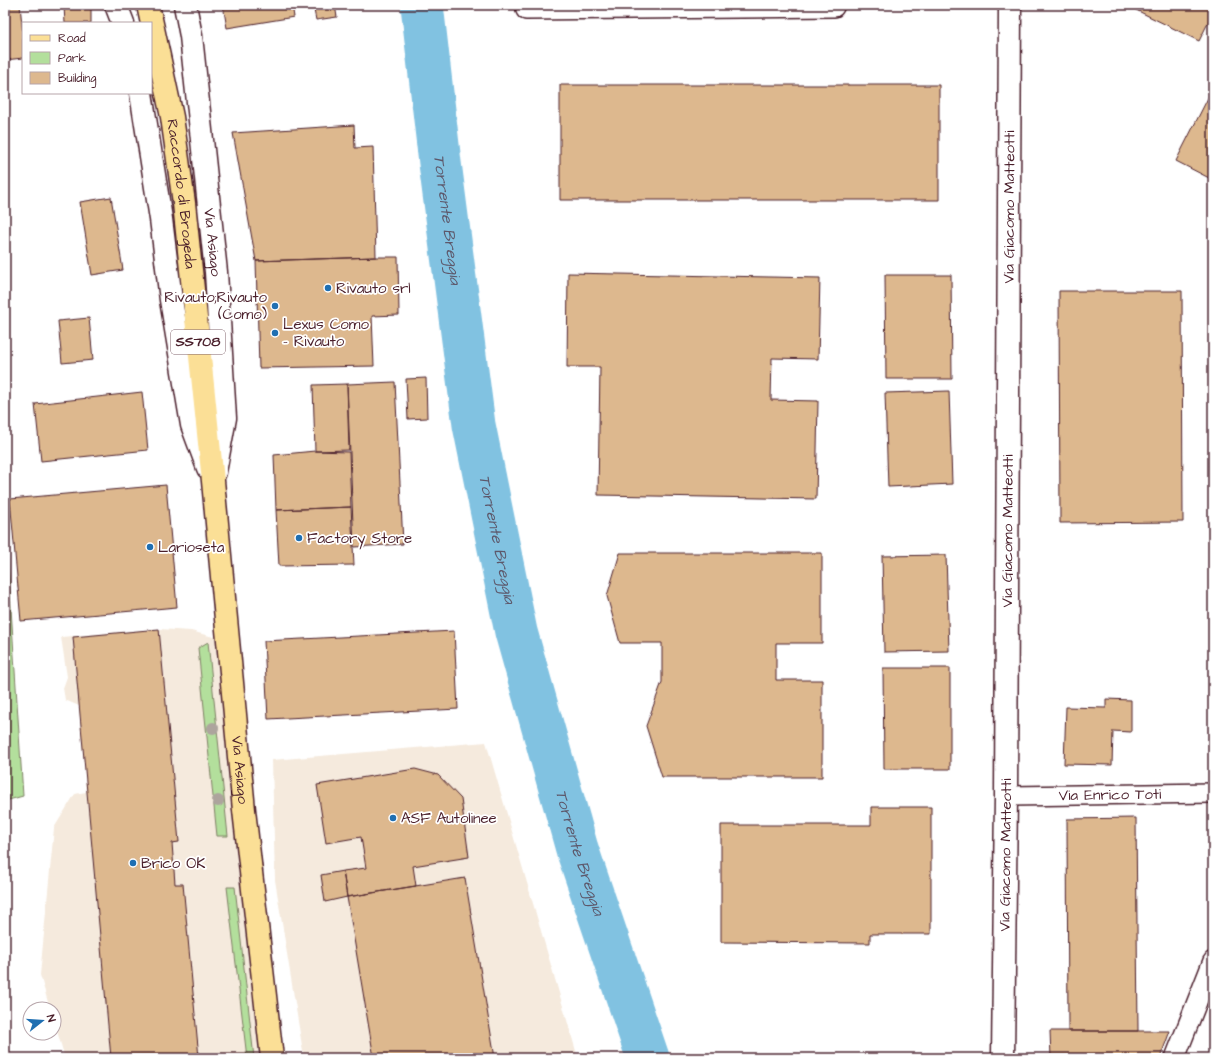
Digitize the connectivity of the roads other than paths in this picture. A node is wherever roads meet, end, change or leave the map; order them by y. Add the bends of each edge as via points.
1 (116, 5) edge
2 (148, 5) edge
3 (185, 5) edge
4 (834, 5) edge
5 (1010, 5) edge
6 (526, 10) dead end
7 (123, 22) edge
8 (152, 22) edge
9 (152, 24) edge
10 (141, 94) edge
11 (213, 481) junction
12 (1213, 792) edge
13 (1006, 796) junction
14 (1213, 962) edge
15 (272, 1058) edge
16 (1003, 1058) edge
17 (1175, 1058) edge

1 - 7 street
2 - 8 main road, Raccordo di Brogeda / SS708
3 - 11 street, Via Asiago / SS708 via 216,272 224,418
4 - 6 street
5 - 13 street, Via Giacomo Matteotti
9 - 11 main road, Raccordo di Brogeda / SS708 via 173,124 184,203
10 - 11 street, Via Asiago / SS708 via 192,425
11 - 15 main road, Via Asiago via 244,810
12 - 13 street, Via Enrico Toti
13 - 16 street, Via Giacomo Matteotti
14 - 17 street

